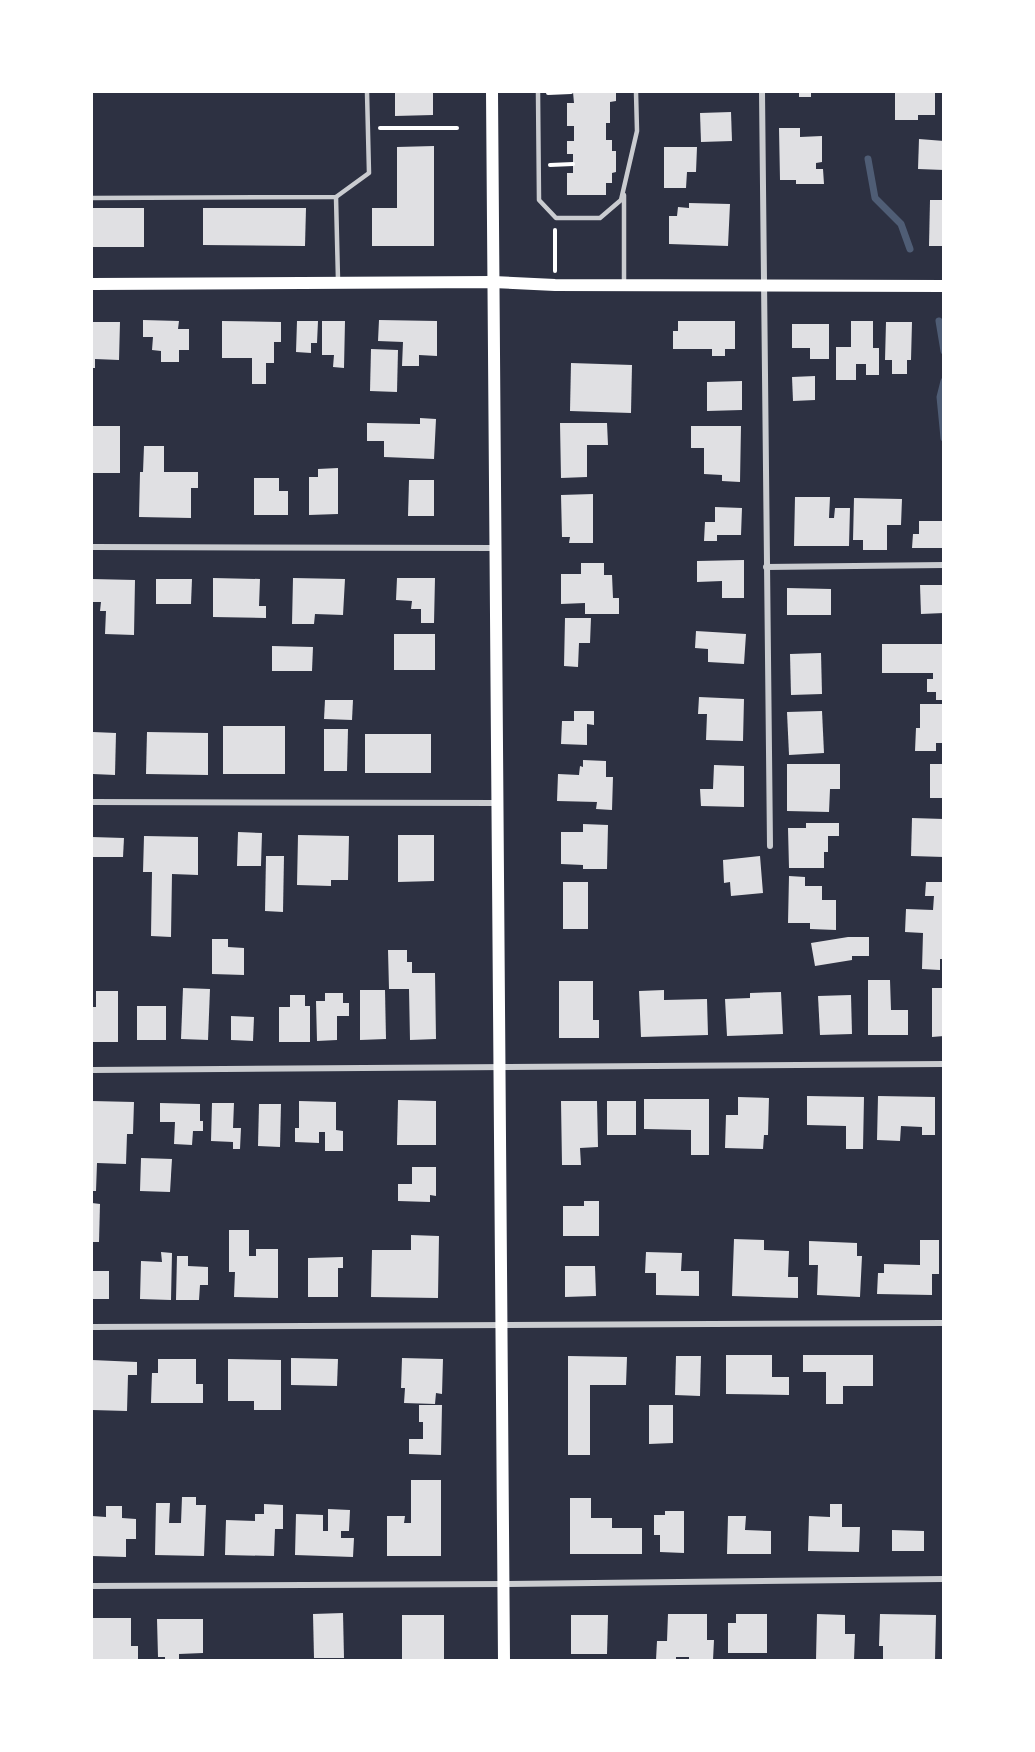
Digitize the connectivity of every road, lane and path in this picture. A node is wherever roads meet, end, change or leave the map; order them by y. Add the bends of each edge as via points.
1 (367, 92) edge
2 (492, 92) edge
3 (538, 92) edge
4 (572, 92) edge
5 (636, 92) edge
6 (762, 92) edge
7 (367, 128) junction
8 (457, 128) dead end
9 (573, 164) dead end
10 (539, 166) junction
11 (624, 184) junction
12 (336, 196) junction
13 (92, 198) edge
14 (556, 218) junction
15 (493, 282) junction
16 (338, 283) junction
17 (92, 284) edge
18 (555, 285) junction
19 (624, 285) junction
20 (765, 285) junction
21 (944, 286) edge
22 (92, 547) edge
23 (496, 548) junction
24 (944, 565) edge
25 (766, 567) junction
26 (92, 802) edge
27 (496, 802) junction
28 (770, 846) dead end
29 (944, 1064) edge
30 (499, 1069) junction
31 (92, 1071) edge
32 (944, 1323) edge
33 (501, 1325) junction
34 (92, 1327) edge
35 (944, 1579) edge
36 (503, 1584) junction
37 (92, 1586) edge
38 (504, 1660) edge

1 - 7 lane
2 - 15 main road
3 - 4 path
3 - 10 lane
5 - 11 lane via 637,132
6 - 20 street
7 - 8 path
7 - 12 lane via 369,172
9 - 10 path
10 - 14 lane via 539,200
11 - 14 lane via 621,200 600,218
11 - 19 lane
12 - 13 lane
12 - 16 lane
14 - 18 path
15 - 16 main road
15 - 18 main road
15 - 23 main road
16 - 17 main road
18 - 19 main road
19 - 20 main road
20 - 21 main road
20 - 25 street
22 - 23 street
23 - 27 main road
24 - 25 street
25 - 28 street
26 - 27 street
27 - 30 main road
29 - 30 street
30 - 31 street
30 - 33 main road
32 - 33 street
33 - 34 street
33 - 36 main road
35 - 36 street
36 - 37 street
36 - 38 main road

